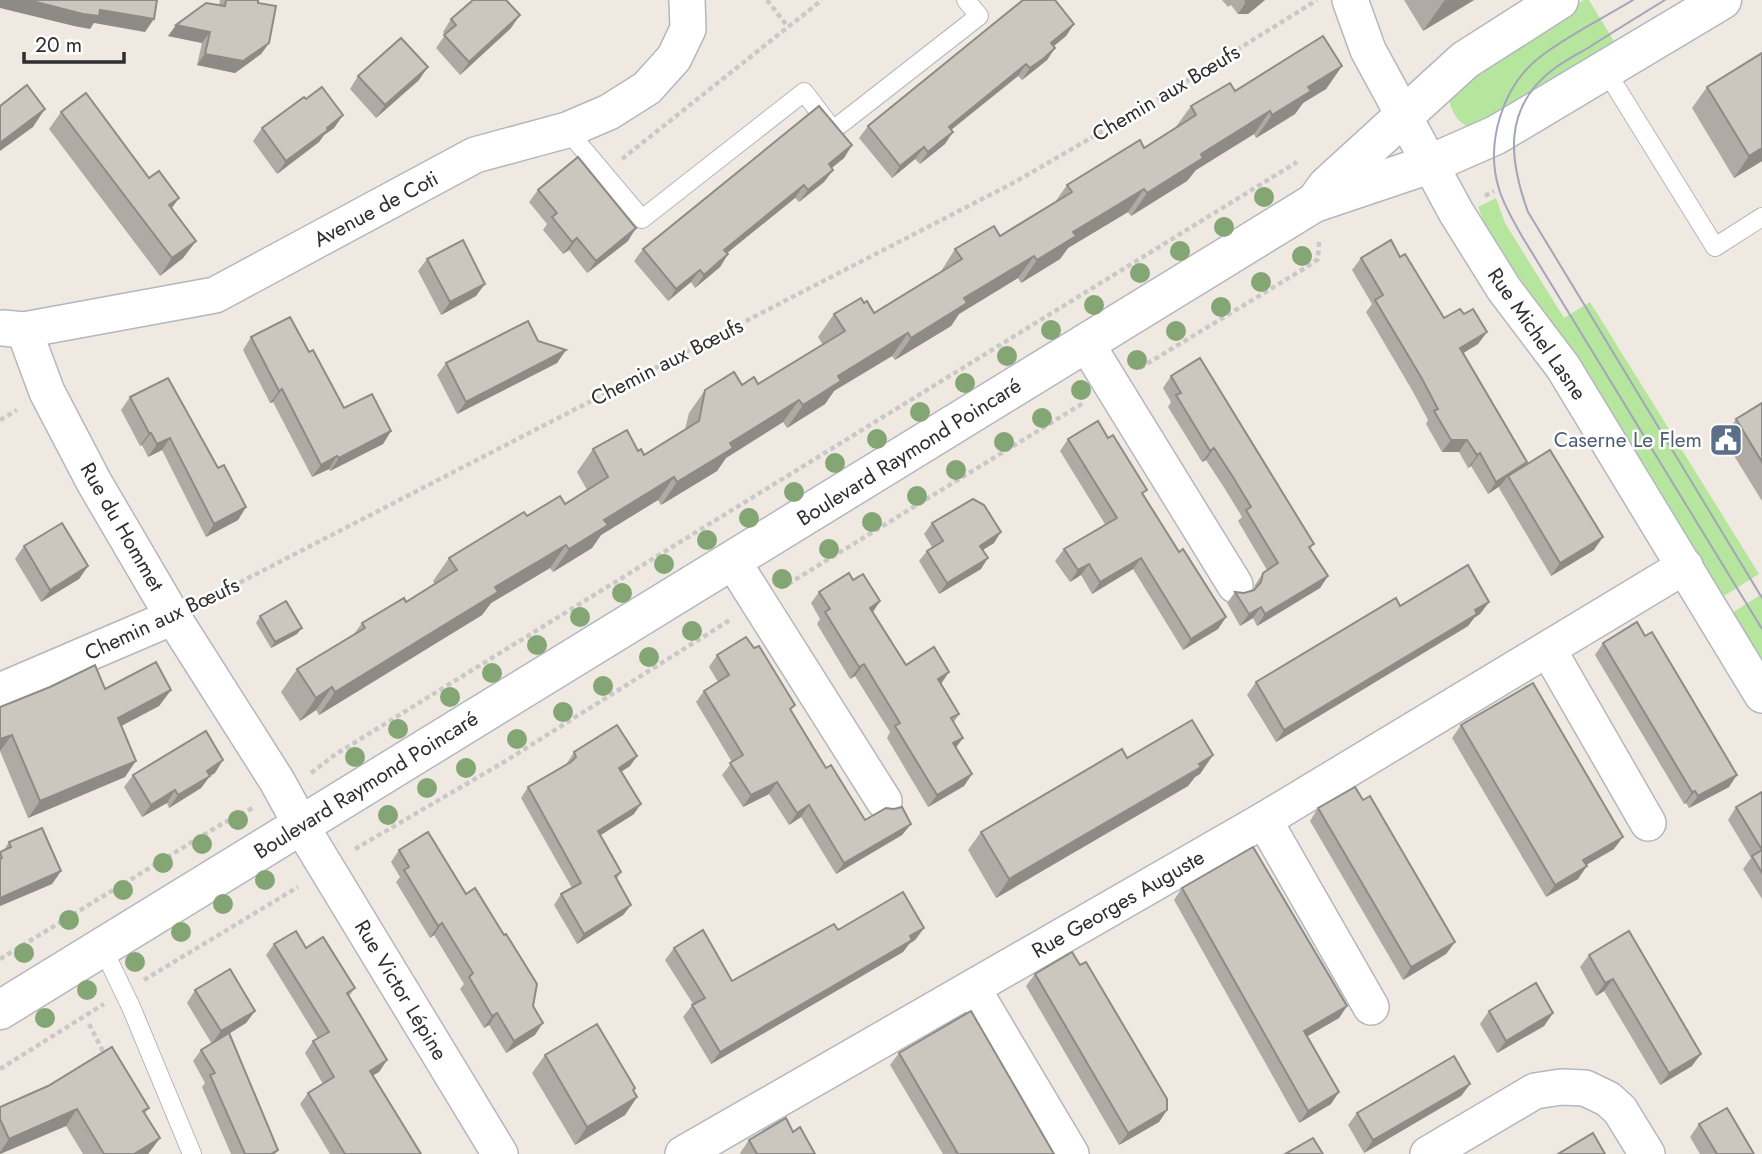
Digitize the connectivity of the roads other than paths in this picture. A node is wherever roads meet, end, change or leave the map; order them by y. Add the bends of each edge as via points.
1 (687, 0) edge
2 (965, 0) edge
3 (1350, 0) edge
4 (1559, 0) edge
5 (1722, 0) edge
6 (1606, 71) junction
7 (1404, 117) junction
8 (567, 130) junction
9 (1430, 164) junction
10 (1314, 203) junction
11 (1762, 216) edge
12 (12, 328) edge
13 (1086, 343) junction
14 (732, 561) junction
15 (1685, 566) junction
16 (1235, 585) dead end
17 (173, 617) junction
18 (1548, 649) junction
19 (0, 691) edge
20 (1762, 695) edge
21 (884, 801) dead end
22 (1264, 820) junction
23 (1648, 822) dead end
24 (301, 825) junction
25 (102, 947) junction
26 (973, 989) junction
27 (1371, 1007) dead end
28 (0, 1010) edge
29 (690, 1152) edge
30 (192, 1154) edge
31 (500, 1154) edge
32 (1071, 1154) edge
33 (1429, 1154) edge
34 (1647, 1154) edge

1 - 8 street, Avenue de Coti via 688,29 674,58 647,88 609,113
2 - 8 lane via 978,16 833,130 804,92 642,219
3 - 7 street, Rue Michel Lasne via 1368,50
4 - 7 main road, Boulevard Raymond Poincaré via 1465,61
5 - 6 main road, Boulevard Raymond Poincaré
6 - 9 main road, Boulevard Raymond Poincaré via 1515,124
6 - 11 lane via 1715,247
7 - 9 street, Rue Michel Lasne
7 - 10 main road, Boulevard Raymond Poincaré
8 - 12 street, Avenue de Coti via 475,155 215,295
9 - 10 main road, Boulevard Raymond Poincaré
9 - 15 street, Rue Michel Lasne via 1504,289 1563,368
10 - 13 main road, Boulevard Raymond Poincaré
12 - 17 street, Rue du Hommet
13 - 14 main road, Boulevard Raymond Poincaré
13 - 16 street
14 - 21 street
14 - 24 main road, Boulevard Raymond Poincaré
15 - 18 street, Rue Georges Auguste
15 - 20 street, Rue Michel Lasne
17 - 19 street, Chemin aux Bœufs
17 - 24 street, Rue du Hommet
18 - 22 street, Rue Georges Auguste
18 - 23 street
22 - 26 street, Rue Georges Auguste
22 - 27 street
24 - 25 main road, Boulevard Raymond Poincaré
24 - 31 street, Rue Victor Lépine
25 - 28 main road, Boulevard Raymond Poincaré
25 - 30 lane
26 - 29 street, Rue Georges Auguste
26 - 32 street
33 - 34 street via 1535,1091 1561,1087 1585,1088 1608,1099

